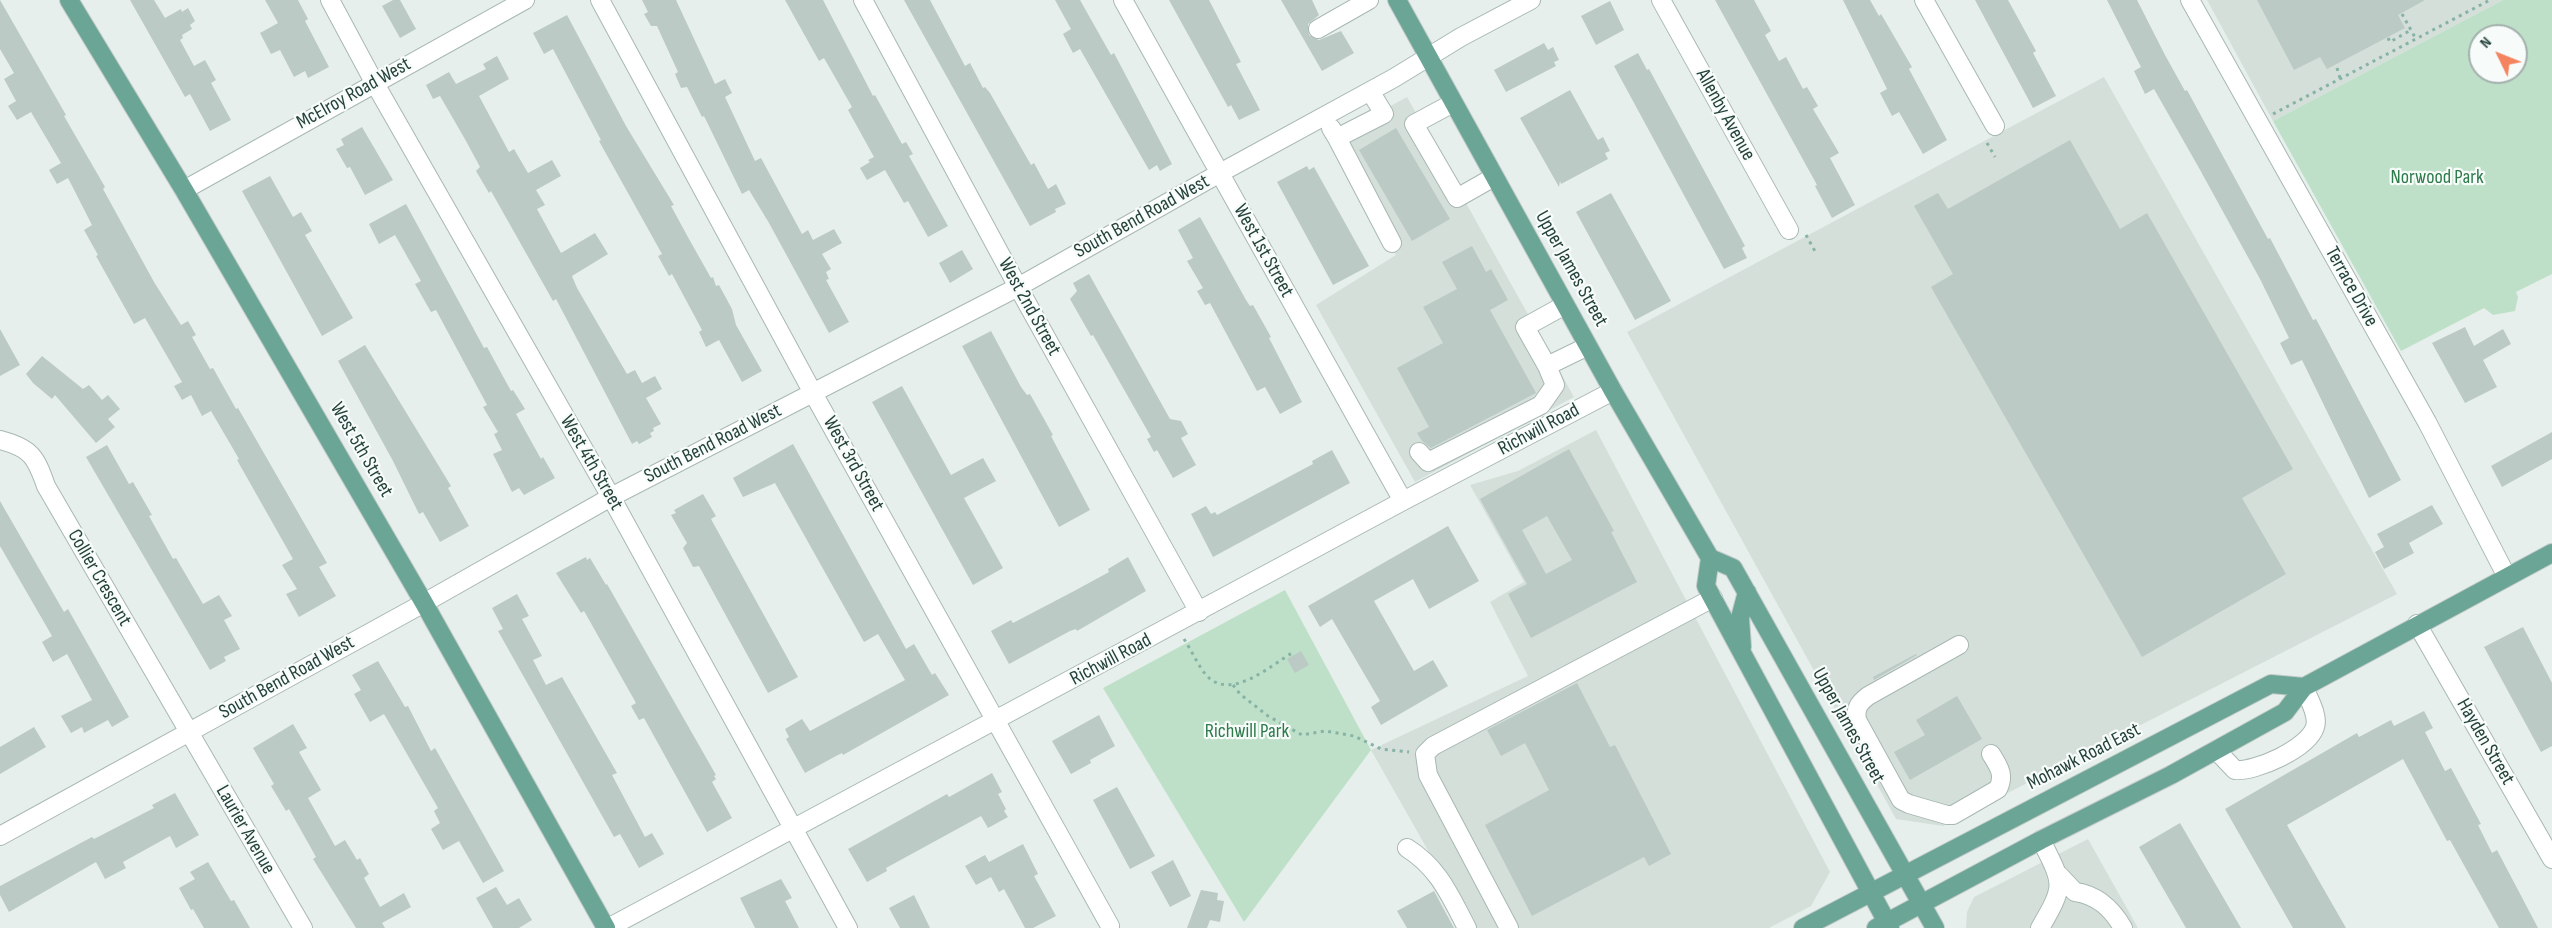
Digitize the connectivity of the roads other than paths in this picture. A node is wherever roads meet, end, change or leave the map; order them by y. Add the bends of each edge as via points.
1 (69, 0) edge
2 (330, 0) edge
3 (525, 0) edge
4 (600, 0) edge
5 (863, 0) edge
6 (1123, 0) edge
7 (1369, 0) edge
8 (1397, 0) edge
9 (1531, 0) edge
10 (1661, 0) edge
11 (1924, 0) edge
12 (2190, 0) edge
13 (1318, 29) dead end
14 (1428, 57) junction
15 (374, 82) junction
16 (1370, 91) junction
17 (1453, 103) junction
18 (1384, 114) junction
19 (1325, 116) junction
20 (1414, 124) junction
21 (1995, 126) dead end
22 (1337, 138) junction
23 (1220, 173) junction
24 (1494, 177) junction
25 (184, 189) junction
26 (1789, 230) dead end
27 (1392, 243) dead end
28 (1018, 287) junction
29 (1565, 305) junction
30 (1588, 346) junction
31 (1547, 366) junction
32 (1613, 391) junction
33 (813, 393) junction
34 (0, 440) edge
35 (1419, 452) dead end
36 (611, 497) junction
37 (1403, 501) junction
38 (2552, 553) edge
39 (1710, 558) junction
40 (2507, 577) junction
41 (1747, 592) junction
42 (1713, 598) junction
43 (424, 603) junction
44 (1199, 612) junction
45 (2417, 624) junction
46 (1959, 645) dead end
47 (1742, 651) junction
48 (2304, 687) junction
49 (996, 722) junction
50 (188, 732) junction
51 (2216, 750) junction
52 (1991, 754) dead end
53 (793, 829) junction
54 (0, 836) edge
55 (2041, 840) junction
56 (1407, 848) dead end
57 (2552, 859) edge
58 (1905, 874) junction
59 (2059, 875) junction
60 (1870, 892) junction
61 (1922, 904) junction
62 (2045, 924) edge
63 (1110, 926) dead end
64 (1885, 926) edge
65 (303, 928) edge
66 (607, 928) edge
67 (848, 928) edge
68 (1467, 928) edge
69 (1509, 928) edge
70 (1803, 928) edge
71 (1935, 928) edge
72 (2123, 928) edge

1 - 25 main road, West 5th Street
2 - 15 street, West 4th Street
3 - 15 street, McElroy Road West
4 - 33 street, West 3rd Street
5 - 28 street, West 2nd Street
6 - 23 street, West 1st Street
7 - 13 street
8 - 14 main road, Upper James Street
9 - 14 street, South Bend Road West
10 - 26 street, Allenby Avenue
11 - 21 street
12 - 40 street, Terrace Drive via 2427,422
14 - 16 street, South Bend Road West
14 - 17 main road, Upper James Street
15 - 25 street, McElroy Road West
15 - 36 street, West 4th Street
16 - 18 street
16 - 19 street, South Bend Road West
17 - 20 street
17 - 24 main road, Upper James Street
18 - 20 street
18 - 22 street
19 - 22 street
19 - 23 street, South Bend Road West
20 - 24 street via 1457,198
22 - 27 street
23 - 28 street, South Bend Road West
23 - 37 street, West 1st Street
24 - 29 main road, Upper James Street
25 - 43 main road, West 5th Street
28 - 33 street, South Bend Road West
28 - 44 street, West 2nd Street
29 - 30 main road, Upper James Street
29 - 31 street via 1526,327
30 - 31 street
30 - 32 main road, Upper James Street
31 - 35 street via 1555,385 1541,405 1428,462
32 - 37 street, Richwill Road
32 - 39 main road, Upper James Street
33 - 36 street, South Bend Road West
33 - 49 street, West 3rd Street
34 - 50 street, Collier Crescent via 20,445 38,462 46,486
36 - 43 street, South Bend Road West
36 - 53 street, West 4th Street
37 - 44 street, Richwill Road
38 - 40 main road
39 - 41 main road, Upper James Street via 1733,568
39 - 42 main road via 1706,586
40 - 45 main road
41 - 47 main road via 1740,618
41 - 58 main road, Upper James Street
42 - 47 main road
42 - 69 street via 1433,746 1425,754 1428,775
43 - 50 street, South Bend Road West
43 - 66 main road, West 5th Street
44 - 49 street, Richwill Road
45 - 48 main road
45 - 57 street, Hayden Street
46 - 52 street via 1868,696 1859,704 1857,720 1901,800 1947,815 1998,789 2001,771
47 - 60 main road
48 - 51 main road via 2286,712
48 - 51 street via 2316,726 2306,742 2246,771 2235,770
48 - 58 main road, Mohawk Road East via 2271,684
49 - 53 street, Richwill Road
49 - 63 street, West 3rd Street
50 - 54 street, South Bend Road West
50 - 65 street, Laurier Avenue
51 - 55 main road
53 - 66 street, Richwill Road
53 - 67 street, West 4th Street
55 - 59 street
55 - 61 main road
56 - 68 street via 1437,873
58 - 60 main road, Mohawk Road East
58 - 61 main road, Upper James Street
59 - 62 street via 2060,890
59 - 72 street via 2075,892 2086,893 2108,906
60 - 64 main road
60 - 70 main road, Mohawk Road East
61 - 64 main road
61 - 71 main road, Upper James Street

